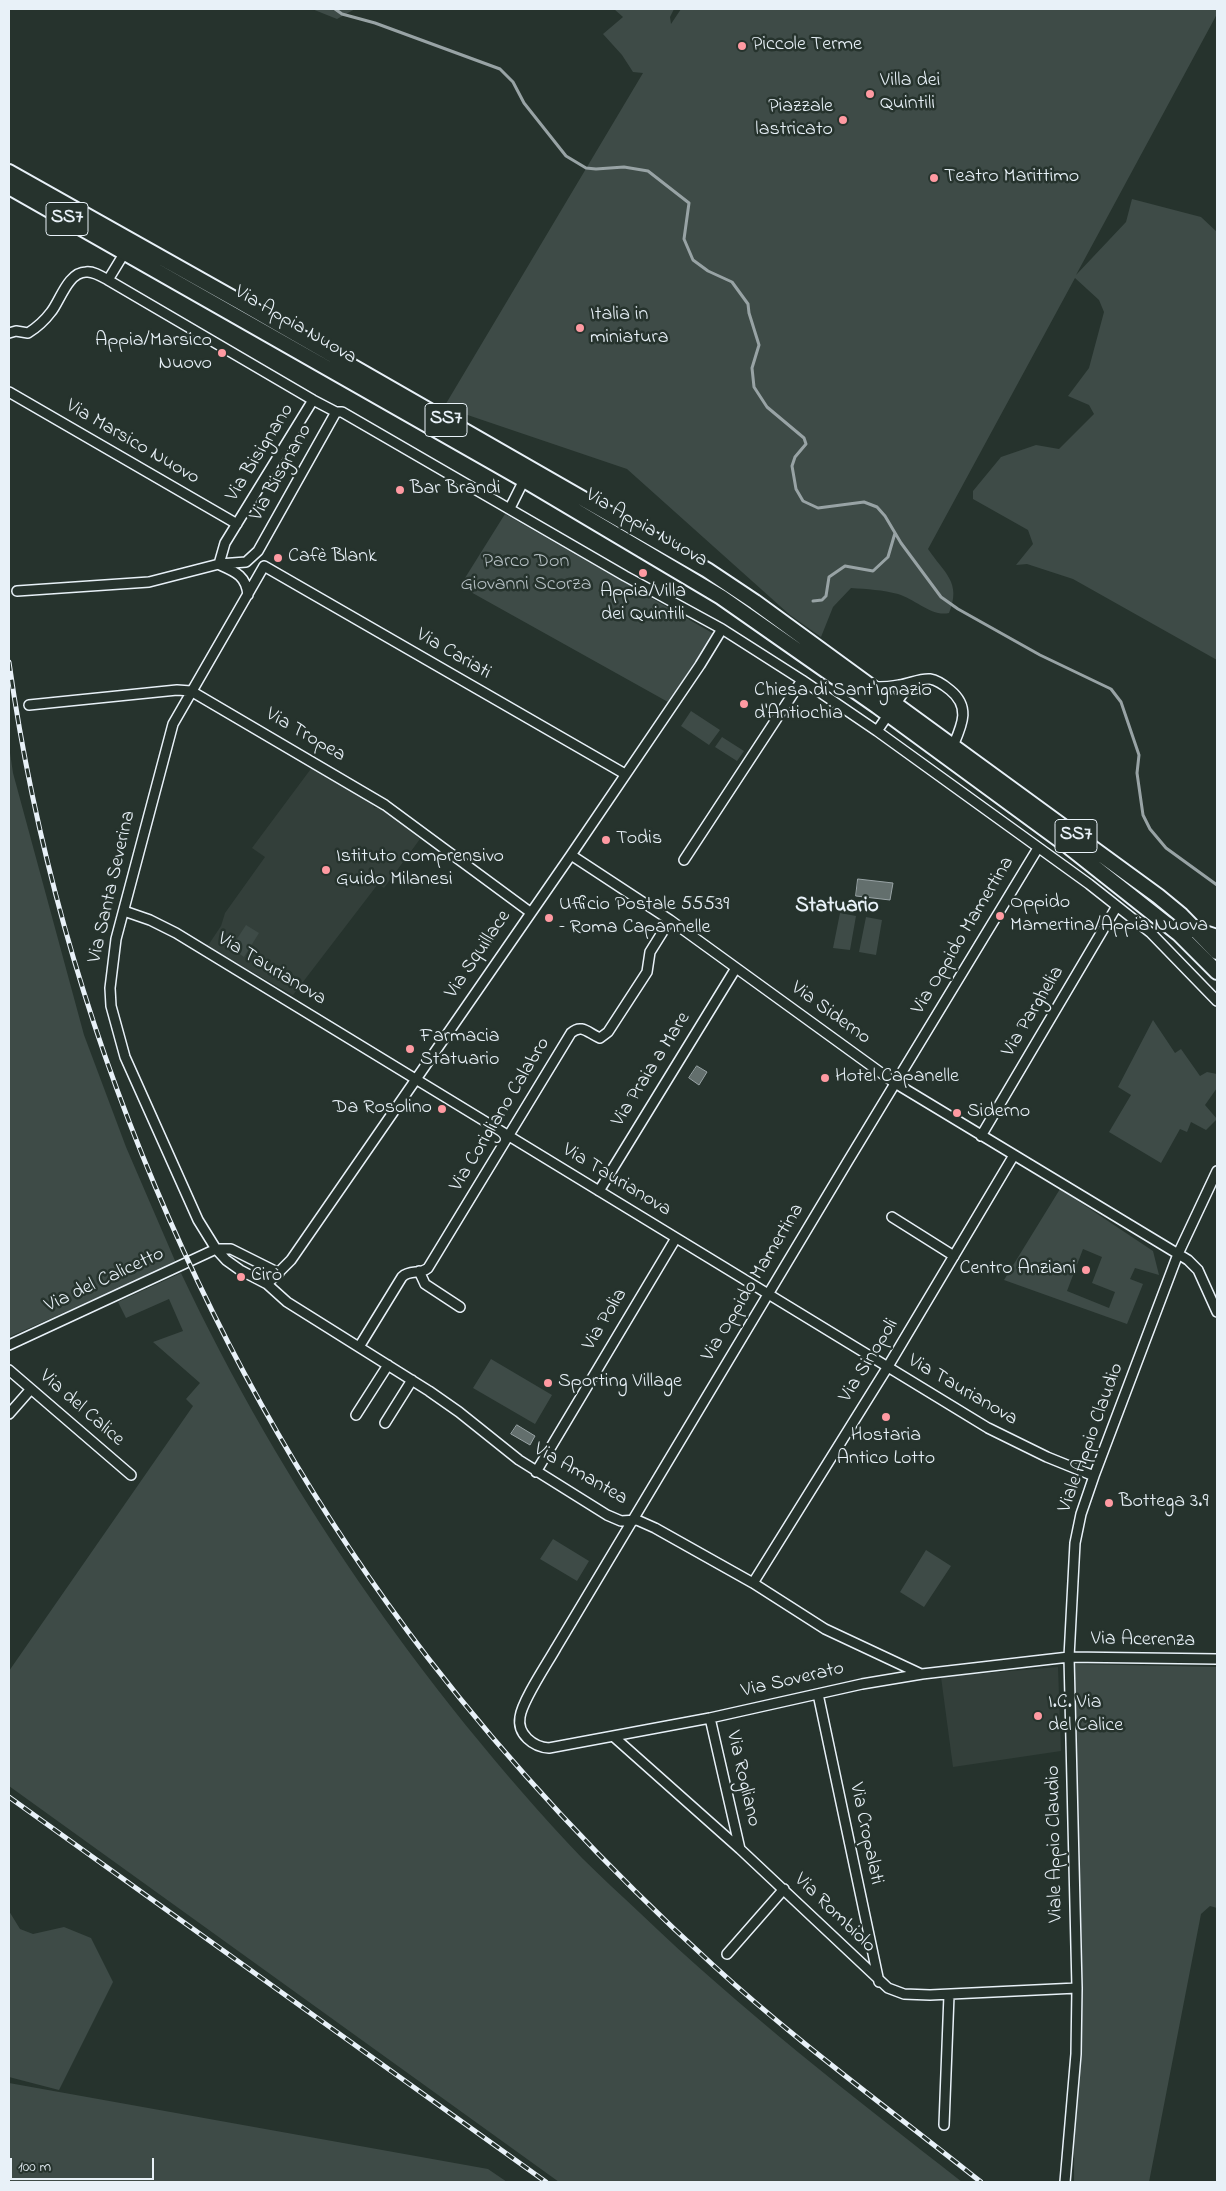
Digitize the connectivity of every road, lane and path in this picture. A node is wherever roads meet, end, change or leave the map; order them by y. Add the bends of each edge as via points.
1 (9, 172) edge
2 (9, 187) edge
3 (125, 252) junction
4 (108, 280) junction
5 (9, 333) edge
6 (9, 392) edge
7 (313, 400) junction
8 (336, 412) junction
9 (524, 480) junction
10 (510, 508) junction
11 (237, 524) junction
12 (258, 552) junction
13 (219, 564) junction
14 (264, 566) junction
15 (17, 591) dead end
16 (248, 595) junction
17 (722, 629) junction
18 (802, 680) junction
19 (910, 683) junction
20 (872, 687) junction
21 (191, 691) junction
22 (29, 705) dead end
23 (892, 710) junction
24 (877, 731) junction
25 (953, 746) junction
26 (625, 774) junction
27 (1038, 848) junction
28 (571, 855) junction
29 (684, 860) dead end
30 (1117, 906) junction
31 (124, 911) junction
32 (530, 912) junction
33 (670, 920) junction
34 (1195, 930) junction
35 (1179, 934) junction
36 (1217, 936) edge
37 (1217, 952) edge
38 (736, 968) junction
39 (1217, 972) edge
40 (1217, 1001) edge
41 (415, 1078) junction
42 (895, 1084) junction
43 (981, 1136) junction
44 (509, 1137) junction
45 (1014, 1155) junction
46 (1217, 1170) edge
47 (599, 1191) junction
48 (892, 1217) dead end
49 (676, 1238) junction
50 (216, 1249) junction
51 (1178, 1254) junction
52 (954, 1256) junction
53 (419, 1271) junction
54 (279, 1273) junction
55 (267, 1284) junction
56 (768, 1294) junction
57 (460, 1307) dead end
58 (1217, 1312) edge
59 (9, 1345) edge
60 (360, 1347) junction
61 (388, 1365) junction
62 (887, 1368) junction
63 (9, 1370) edge
64 (412, 1380) junction
65 (31, 1389) junction
66 (9, 1414) edge
67 (356, 1415) dead end
68 (385, 1423) dead end
69 (536, 1472) junction
70 (131, 1475) dead end
71 (1094, 1476) junction
72 (632, 1520) junction
73 (753, 1583) junction
74 (1069, 1657) junction
75 (1217, 1659) edge
76 (922, 1674) junction
77 (818, 1694) junction
78 (710, 1718) junction
79 (614, 1737) junction
80 (528, 1740) joint
81 (740, 1849) junction
82 (784, 1890) junction
83 (726, 1954) dead end
84 (879, 1982) junction
85 (1077, 1988) junction
86 (949, 1994) junction
87 (944, 2126) dead end
88 (1065, 2182) edge

1 - 20 main road, Via Appia Nuova / SS7 via 673,550 755,602
2 - 3 main road, Via Appia Nuova / SS7
3 - 4 street
3 - 9 main road, Via Appia Nuova / SS7
4 - 5 street via 91,272 82,272 71,280 52,312 35,328 28,333
4 - 7 street
6 - 11 street, Via Marsico Nuovo
7 - 8 street
7 - 11 street, Via Bisignano
8 - 10 street via 342,412
8 - 12 street, Via Bisgnano
9 - 10 street
9 - 23 main road, Via Appia Nuova / SS7 via 721,597
10 - 17 street
11 - 13 street, Via Bisignano via 223,549
12 - 13 street via 246,562
12 - 14 street
13 - 15 street via 149,582
13 - 16 street via 243,578
14 - 16 street, Via Santa Severina
14 - 26 street, Via Cariati
16 - 21 street, Via Santa Severina
17 - 18 street
17 - 26 street, Via Squillace
18 - 24 street
18 - 29 street
19 - 20 street
19 - 23 street
19 - 25 street via 934,680 959,698 962,718
20 - 23 main road, Via Appia Nuova / SS7
21 - 22 street
21 - 31 street, Via Santa Severina via 169,736
21 - 32 street, Via Tropea via 385,805
23 - 24 street
23 - 25 main road, Via Appia Nuova / SS7
23 - 35 main road, Via Appia Nuova / SS7
24 - 27 street
25 - 34 main road, Via Appia Nuova / SS7 via 1158,896
26 - 28 street, Via Squillace
27 - 30 street
27 - 42 street, Via Oppido Mamertina
28 - 32 street, Via Squillace
28 - 33 street, Via Siderno
30 - 40 street via 1150,933
30 - 43 street, Via Parghelia
31 - 41 street, Via Taurianova via 176,933
31 - 50 street, Via Santa Severina via 111,972 111,1006 115,1023 126,1057 187,1196
32 - 41 street, Via Squillace
33 - 38 street, Via Siderno
33 - 44 street, Via Corigliano Calabro via 650,952 645,974 608,1032 600,1038 582,1028 573,1031
34 - 35 main road
34 - 36 main road
34 - 37 main road, Via Appia Nuova / SS7
35 - 39 main road, Via Appia Nuova / SS7
38 - 42 street, Via Siderno
38 - 47 street, Via Praia a Mare
41 - 44 street, Via Taurianova
41 - 54 street, Via Squillace
42 - 43 street, Via Siderno
42 - 56 street, Via Oppido Mamertina
43 - 45 street, Via Siderno
44 - 47 street, Via Taurianova
44 - 53 street, Via Corigliano Calabro via 428,1268
45 - 51 street, Via Siderno
45 - 52 street, Via Sinopoli
46 - 51 street, Viale Appio Claudio
47 - 49 street, Via Taurianova
48 - 52 street
49 - 56 street, Via Taurianova
49 - 69 street, Via Polia
50 - 54 street via 231,1249
50 - 55 street, Via Santa Severina via 240,1270
50 - 59 street, Via del Calicetto
51 - 58 street, Via Siderno via 1198,1270
51 - 71 street, Viale Appio Claudio
52 - 62 street, Via Sinopoli
53 - 57 street via 424,1284
53 - 60 street, Via Corigliano Calabro via 408,1272 402,1277
54 - 55 street, Via Squillace
55 - 60 street, Via Amantea via 282,1299
56 - 62 street, Via Taurianova
56 - 72 street, Via Oppido Mamertina
60 - 61 street, Via Amantea
61 - 64 street, Via Amantea
61 - 67 street
62 - 71 street, Via Taurianova via 1002,1436
62 - 73 street, Via Sinopoli
63 - 65 street, Via del Calice
64 - 68 street
64 - 69 street, Via Amantea
65 - 66 street
65 - 70 street, Via del Calice
69 - 72 street, Via Amantea via 617,1520
71 - 74 street, Viale Appio Claudio via 1075,1543
72 - 73 street, Via Amantea via 663,1532
72 - 80 street, Via Oppido Mamertina via 521,1712 520,1726
73 - 76 street, Via Amantea via 831,1632
74 - 75 street, Via Acerenza
74 - 76 street, Via Soverato
74 - 85 street, Viale Appio Claudio
76 - 77 street, Via Soverato
77 - 78 street, Via Soverato
77 - 84 street, Via Cropalati
78 - 79 street, Via Soverato
78 - 81 street, Via Rogliano
79 - 80 street, Via Soverato via 548,1748
79 - 81 street, Via Rombiolo
81 - 82 street, Via Rombiolo
82 - 83 street
82 - 84 street, Via Rombiolo
84 - 86 street, Via Rombiolo via 899,1993
85 - 86 street, Via Rombiolo
85 - 88 street, Viale Appio Claudio via 1076,2054
86 - 87 street

